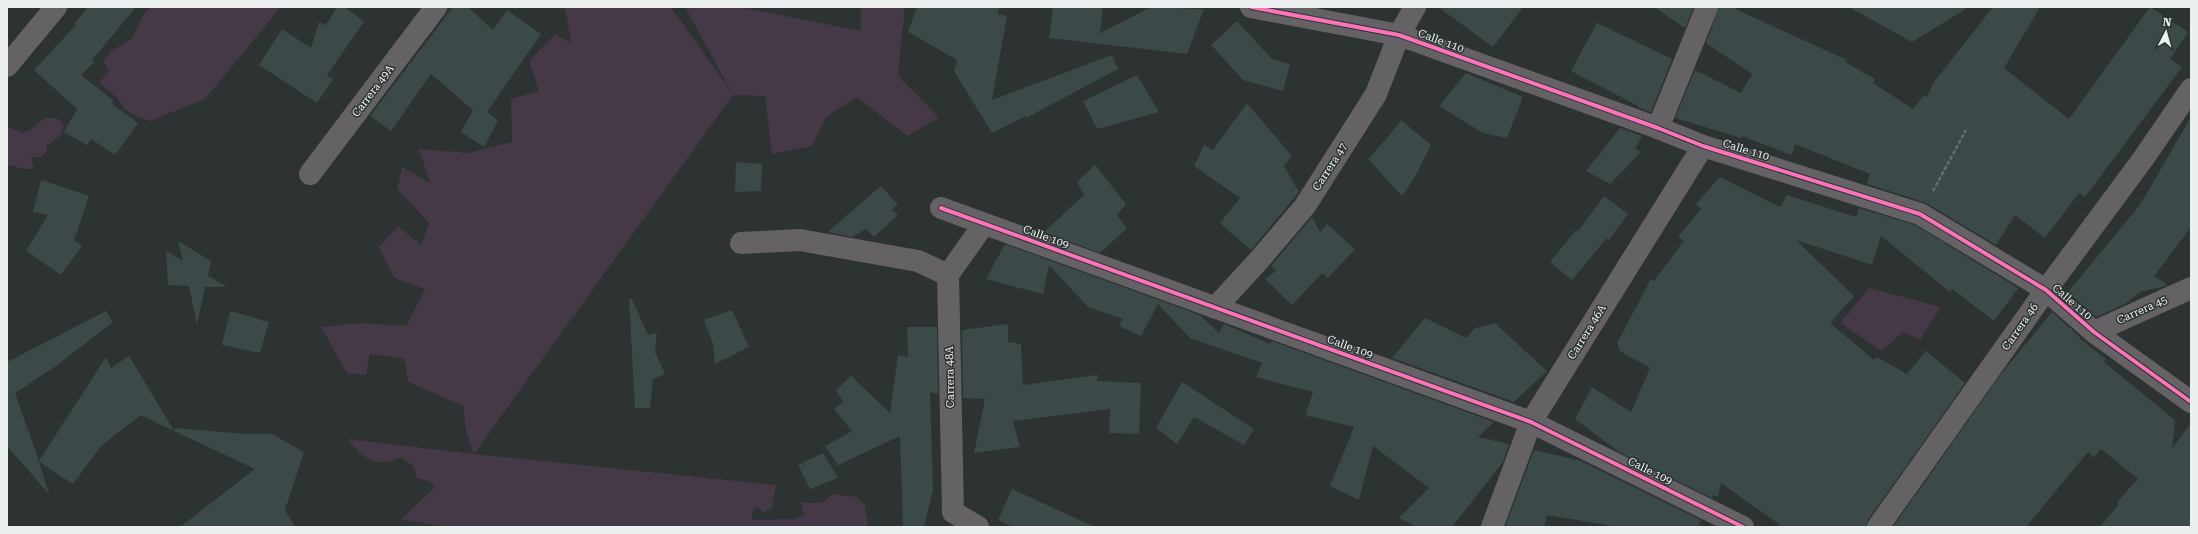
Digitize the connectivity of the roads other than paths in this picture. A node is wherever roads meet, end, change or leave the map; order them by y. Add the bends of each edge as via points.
1 (56, 7) edge
2 (436, 7) edge
3 (1251, 7) edge
4 (1415, 7) edge
5 (1707, 7) edge
6 (1399, 35) junction
7 (7, 66) edge
8 (2191, 89) edge
9 (1658, 128) junction
10 (1703, 146) junction
11 (310, 174) dead end
12 (941, 208) dead end
13 (984, 224) junction
14 (741, 243) dead end
15 (948, 275) junction
16 (2191, 288) edge
17 (2046, 290) junction
18 (1215, 308) junction
19 (2094, 332) junction
20 (2191, 402) edge
21 (1531, 422) junction
22 (978, 527) edge
23 (1492, 527) edge
24 (1743, 527) edge
25 (1878, 527) edge

1 - 7 street
2 - 11 street, Carrera 49A
3 - 6 street, Calle 110
4 - 6 street, Carrera 47
5 - 9 street
6 - 9 street, Calle 110
6 - 18 street, Carrera 47 via 1376,94 1305,206
8 - 17 street, Carrera 46 via 2143,159
9 - 10 street, Calle 110
10 - 17 street, Calle 110 via 1920,214
10 - 21 street, Carrera 46A
12 - 13 street, Calle 109
13 - 15 street
13 - 18 street, Calle 109
14 - 15 street via 800,240 918,261
15 - 22 street, Carrera 48A via 953,512
16 - 19 street, Carrera 45
17 - 19 street, Calle 110
17 - 25 street, Carrera 46
18 - 21 street, Calle 109
19 - 20 street, Calle 110
21 - 23 street, Carrera 46A
21 - 24 street, Calle 109

